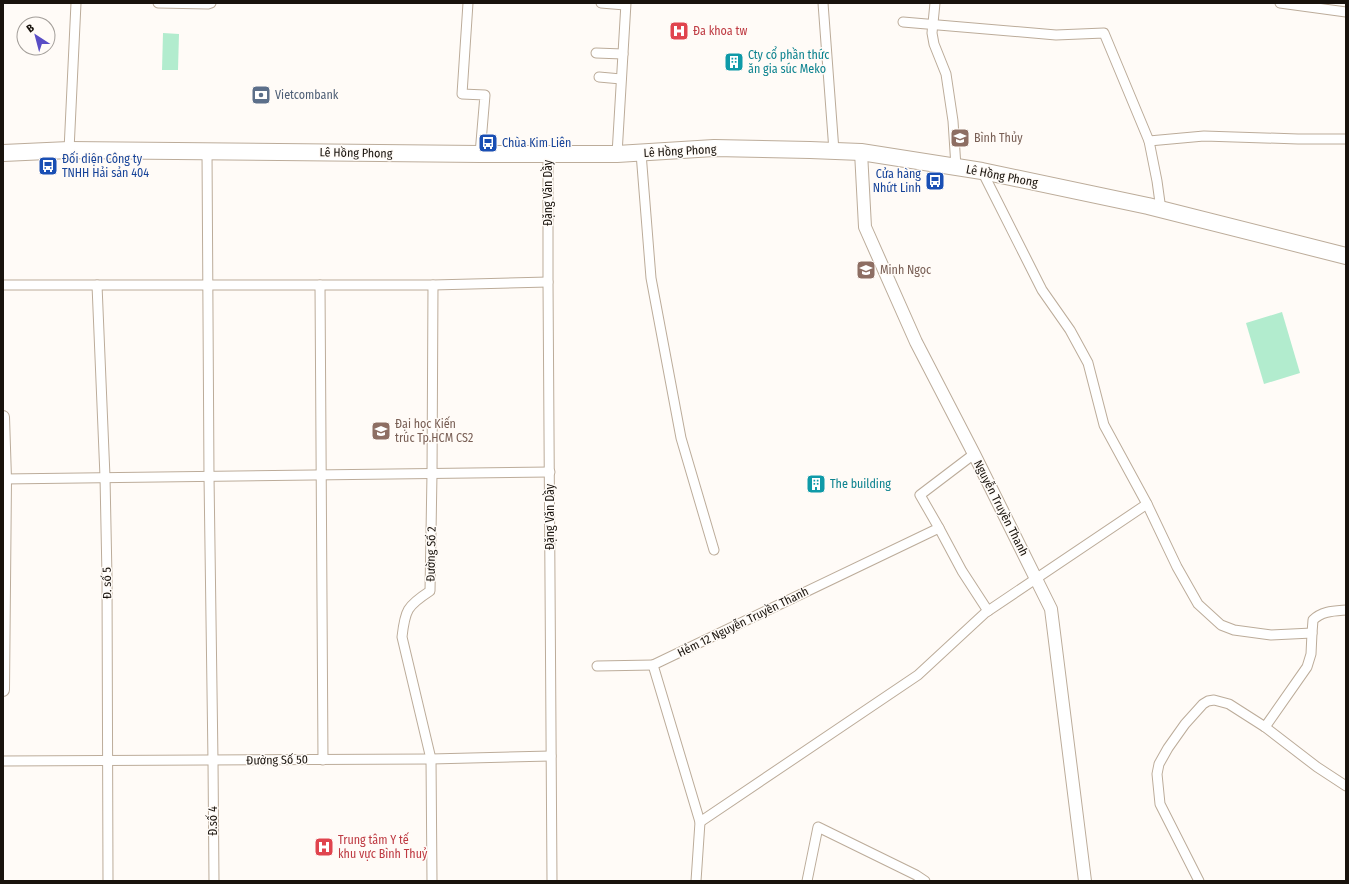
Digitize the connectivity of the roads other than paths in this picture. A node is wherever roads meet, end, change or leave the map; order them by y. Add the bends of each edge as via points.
1 (76, 3) edge
2 (158, 3) edge
3 (211, 3) edge
4 (468, 3) edge
5 (600, 3) edge
6 (823, 3) edge
7 (935, 3) edge
8 (1280, 3) edge
9 (626, 4) edge
10 (1346, 12) edge
11 (903, 22) dead end
12 (932, 25) junction
13 (596, 53) dead end
14 (623, 54) junction
15 (599, 77) dead end
16 (621, 79) junction
17 (1346, 139) edge
18 (1149, 141) junction
19 (69, 150) junction
20 (834, 151) junction
21 (3, 152) edge
22 (207, 152) junction
23 (861, 152) junction
24 (641, 153) junction
25 (480, 154) junction
26 (548, 154) junction
27 (617, 154) junction
28 (956, 167) junction
29 (982, 171) junction
30 (1161, 210) junction
31 (1346, 256) edge
32 (548, 282) junction
33 (97, 285) junction
34 (320, 285) junction
35 (433, 285) junction
36 (3, 286) edge
37 (208, 286) junction
38 (3, 417) edge
39 (974, 454) junction
40 (550, 472) junction
41 (432, 474) junction
42 (321, 475) junction
43 (209, 476) junction
44 (105, 477) junction
45 (4, 479) edge
46 (1147, 504) junction
47 (939, 528) junction
48 (714, 550) dead end
49 (1037, 579) junction
50 (1346, 610) edge
51 (988, 611) junction
52 (1312, 633) junction
53 (653, 665) junction
54 (597, 666) dead end
55 (3, 690) edge
56 (1266, 727) junction
57 (551, 756) junction
58 (431, 759) junction
59 (108, 760) junction
60 (323, 760) junction
61 (3, 761) edge
62 (213, 761) junction
63 (1346, 786) edge
64 (700, 822) junction
65 (108, 881) edge
66 (214, 881) edge
67 (432, 881) edge
68 (552, 881) edge
69 (696, 881) edge
70 (807, 881) edge
71 (925, 881) edge
72 (1085, 881) edge
73 (1199, 881) edge

1 - 19 street
2 - 3 street
4 - 25 street via 462,94 485,95
5 - 9 street
6 - 20 street
7 - 12 street
8 - 10 street
9 - 14 street
11 - 12 street
12 - 18 street via 1056,35 1104,33
12 - 28 street via 934,44 946,74
13 - 14 street
14 - 16 street
15 - 16 street
16 - 27 street
17 - 18 street via 1204,136
18 - 30 street
19 - 21 highway, Lê Hồng Phong
19 - 22 highway, Lê Hồng Phong
20 - 23 highway, Lê Hồng Phong
20 - 24 highway, Lê Hồng Phong via 714,148
22 - 25 highway, Lê Hồng Phong
22 - 37 street, Đ.số 4
23 - 28 highway, Lê Hồng Phong
23 - 39 street, Nguyễn Truyền Thanh via 865,227 916,342
24 - 27 highway, Lê Hồng Phong
24 - 48 street via 651,278 681,438
25 - 26 highway, Lê Hồng Phong
26 - 27 highway, Lê Hồng Phong
26 - 32 street, Đặng Văn Dầy
28 - 29 highway, Lê Hồng Phong
29 - 30 highway, Lê Hồng Phong
29 - 46 street via 1042,290 1070,330 1088,363 1104,425
30 - 31 highway, Lê Hồng Phong
32 - 35 street
32 - 40 street, Đặng Văn Dầy
33 - 36 street
33 - 37 street
33 - 44 street, Đ. số 5
34 - 35 street
34 - 37 street
34 - 42 street
35 - 41 street, Đường Số 2
37 - 43 street, Đ.số 4
38 - 45 street
39 - 47 street via 920,495
39 - 49 street, Nguyễn Truyền Thanh
40 - 41 street
40 - 57 street, Đặng Văn Dầy
41 - 42 street
41 - 58 street, Đường Số 2 via 430,591 413,602 404,617 402,637
42 - 43 street
42 - 60 street
43 - 44 street
43 - 62 street, Đ.số 4
44 - 45 street
44 - 59 street, Đ. số 5
45 - 55 street
46 - 49 street
46 - 52 street via 1198,604 1220,625 1234,630 1271,635
47 - 51 street via 962,572
47 - 53 street, Hẻm 12 Nguyễn Truyền Thanh
49 - 51 street
49 - 72 street, Nguyễn Truyền Thanh via 1051,609
50 - 52 street via 1319,615 1313,620
51 - 64 street via 918,675
52 - 56 street via 1309,664
53 - 54 street
53 - 64 street
56 - 63 street
56 - 73 street via 1228,704 1208,701 1185,724 1159,764 1157,774 1160,804
57 - 58 street, Đường Số 50
57 - 68 street, Đặng Văn Dầy
58 - 60 street, Đường Số 50
58 - 67 street, Đường Số 2
59 - 61 street, Đường Số 50
59 - 62 street, Đường Số 50
59 - 65 street, Đ. số 5
60 - 62 street, Đường Số 50
62 - 66 street, Đ.số 4
64 - 69 street
70 - 71 street via 818,826

